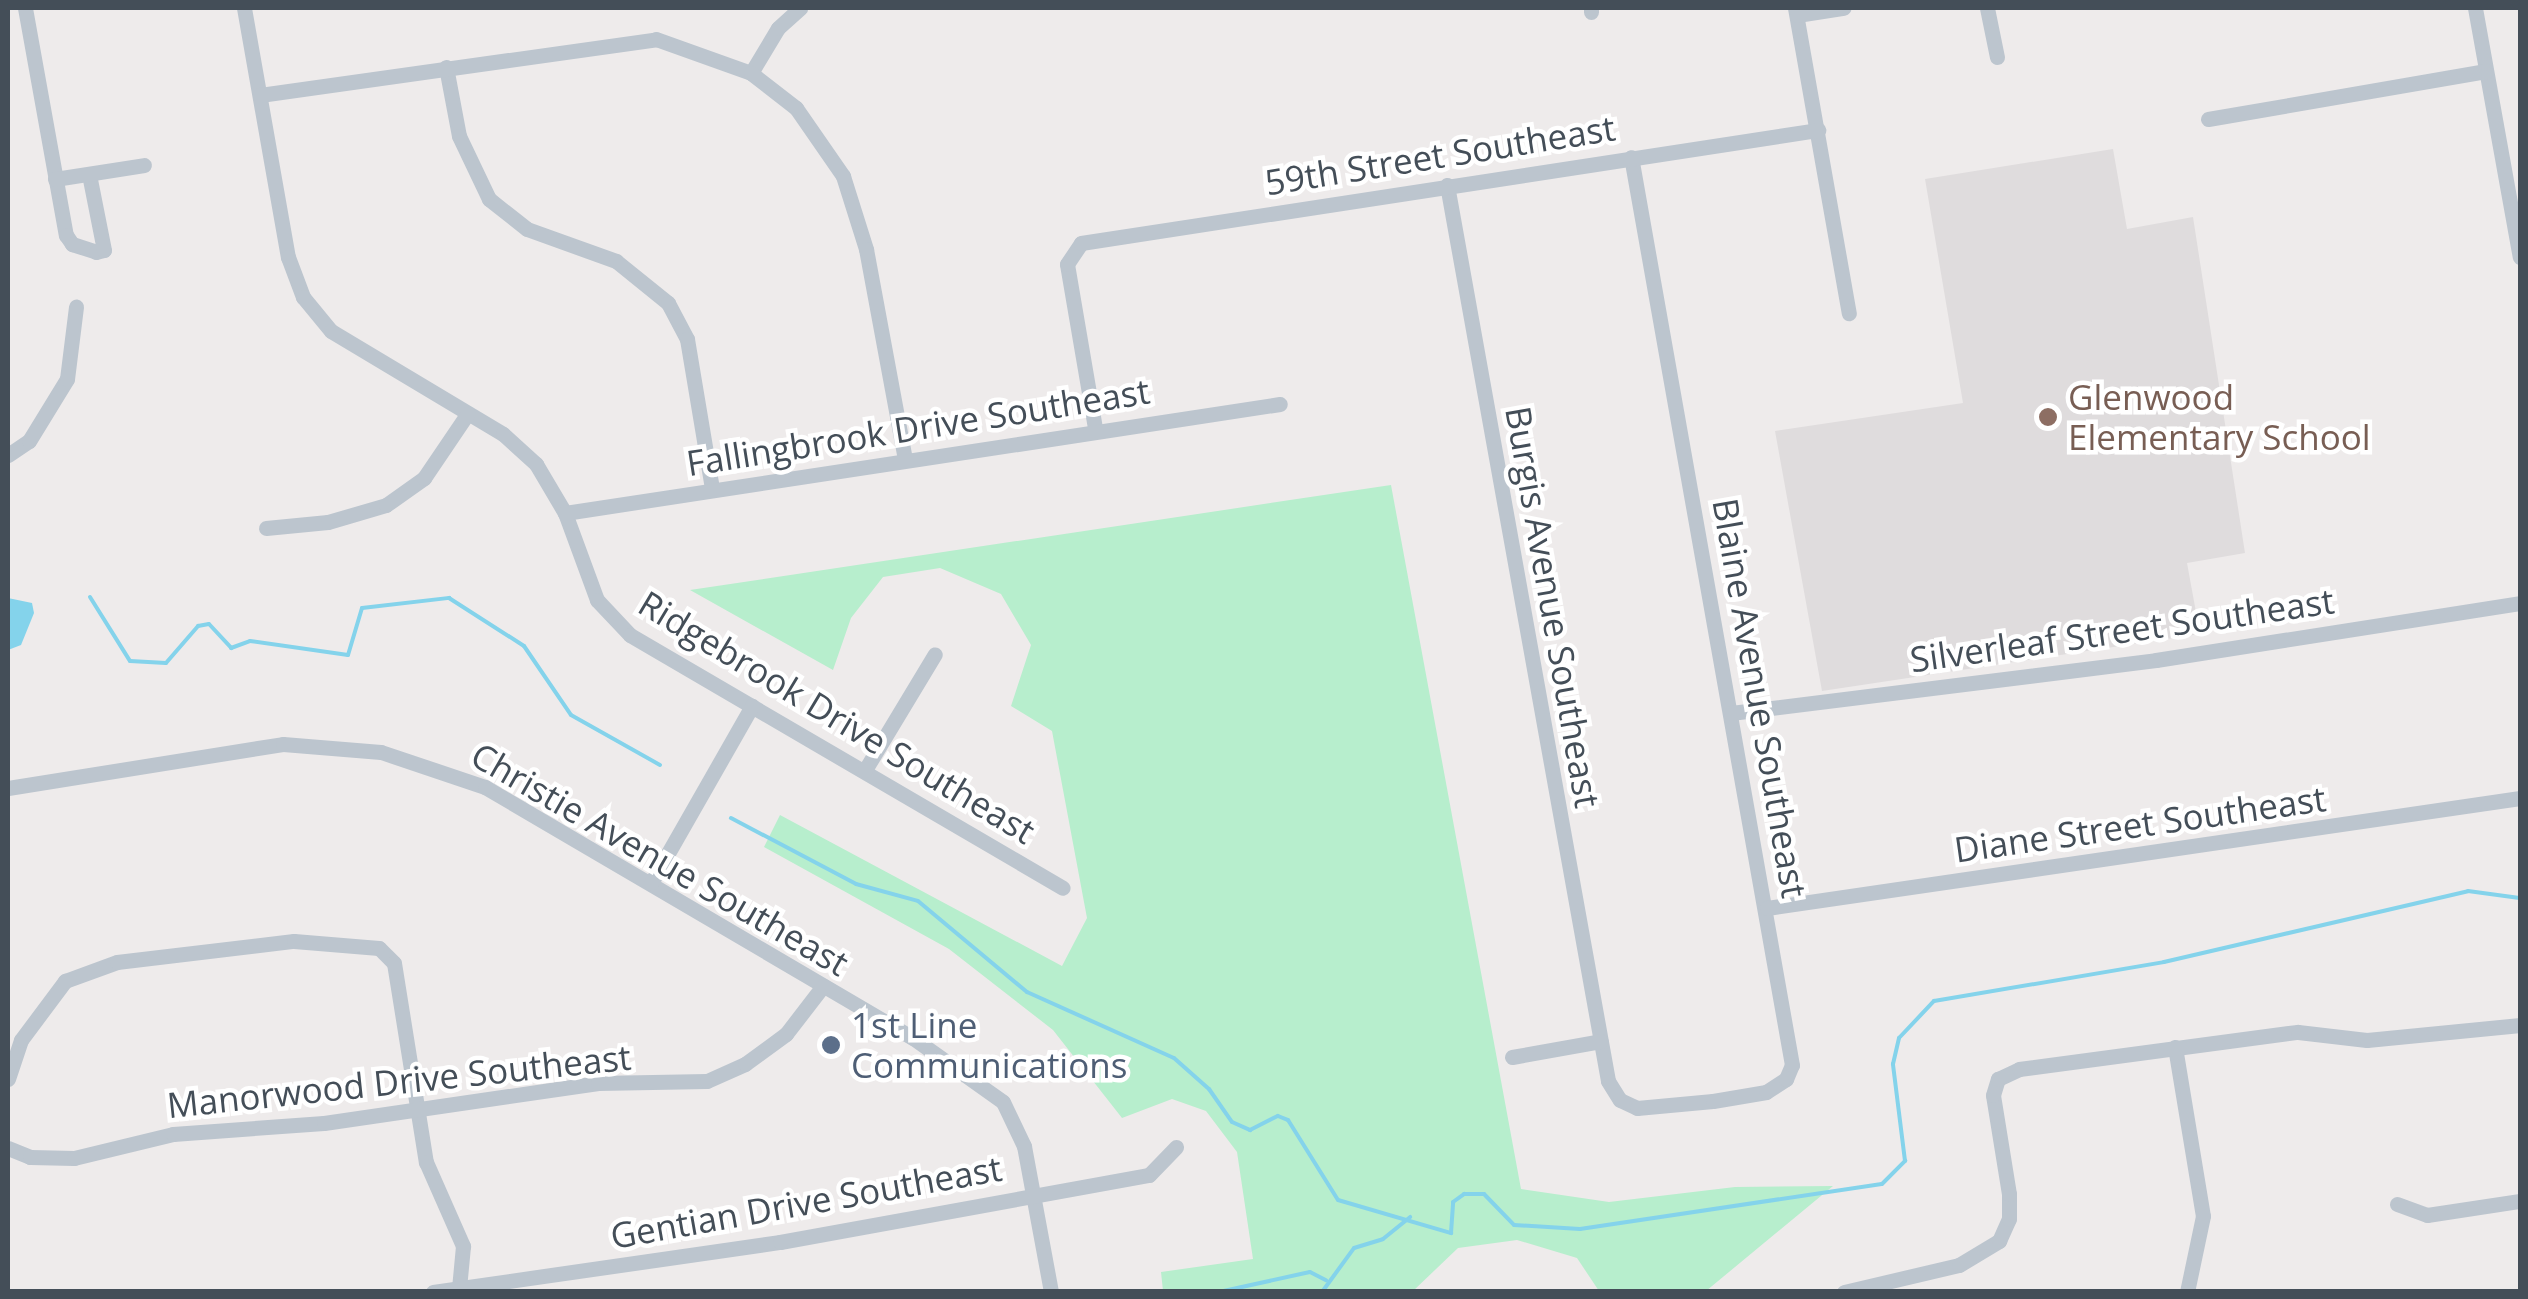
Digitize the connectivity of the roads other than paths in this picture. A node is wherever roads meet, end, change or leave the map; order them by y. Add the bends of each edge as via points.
1 (25, 8) edge
2 (244, 8) edge
3 (800, 8) edge
4 (1843, 8) edge
5 (1987, 8) edge
6 (2475, 8) edge
7 (1796, 12) edge
8 (1997, 57) dead end
9 (446, 67) junction
10 (2486, 71) junction
11 (751, 73) junction
12 (260, 95) junction
13 (2208, 119) dead end
14 (1818, 130) junction
15 (1631, 157) junction
16 (144, 165) dead end
17 (89, 174) junction
18 (55, 180) junction
19 (1447, 184) junction
20 (2520, 257) edge
21 (76, 307) dead end
22 (1849, 314) dead end
23 (1280, 404) dead end
24 (468, 414) junction
25 (1095, 428) junction
26 (8, 454) edge
27 (905, 458) junction
28 (712, 488) junction
29 (565, 514) junction
30 (266, 528) dead end
31 (2520, 603) edge
32 (935, 654) dead end
33 (752, 706) junction
34 (1732, 713) junction
35 (865, 770) junction
36 (8, 788) edge
37 (2520, 798) edge
38 (652, 883) junction
39 (1064, 888) dead end
40 (1767, 908) junction
41 (823, 986) junction
42 (2520, 1025) edge
43 (1600, 1041) junction
44 (2175, 1047) junction
45 (1512, 1057) dead end
46 (8, 1080) edge
47 (418, 1109) junction
48 (1176, 1147) dead end
49 (8, 1148) edge
50 (1035, 1192) junction
51 (2520, 1201) edge
52 (2396, 1204) dead end
53 (458, 1288) junction
54 (433, 1292) edge
55 (1051, 1292) edge
56 (1844, 1292) edge
57 (2188, 1292) edge

1 - 18 street
2 - 12 street, Ridgebrook Drive Southeast
3 - 11 street via 778,28
4 - 7 street
5 - 8 street
6 - 10 street
7 - 14 street
9 - 11 street via 656,40
9 - 12 street
9 - 28 street via 459,136 489,199 526,229 616,261 668,303 687,339
10 - 13 street
10 - 20 street
11 - 27 street via 796,108 843,176 866,249
12 - 24 street, Ridgebrook Drive Southeast via 288,257 303,297 358,351
14 - 15 street, 59th Street Southeast
14 - 22 street
15 - 19 street, 59th Street Southeast
15 - 34 street, Blaine Avenue Southeast
16 - 17 street
17 - 18 street
17 - 18 street via 104,250 96,252 72,244 66,234
19 - 25 street, 59th Street Southeast via 1107,236 1074,250 1068,280
19 - 43 street, Burgis Avenue Southeast
21 - 26 street via 67,379 29,441
23 - 25 street, Fallingbrook Drive Southeast
24 - 29 street, Ridgebrook Drive Southeast via 536,464
24 - 30 street via 424,478 386,504 328,522
25 - 27 street, Fallingbrook Drive Southeast
27 - 28 street, Fallingbrook Drive Southeast
28 - 29 street, Fallingbrook Drive Southeast
29 - 33 street, Ridgebrook Drive Southeast via 597,600 630,635
31 - 34 street, Silverleaf Street Southeast via 2156,660
32 - 35 street
33 - 35 street, Ridgebrook Drive Southeast
33 - 38 street
34 - 40 street, Blaine Avenue Southeast
35 - 39 street, Ridgebrook Drive Southeast
36 - 38 street, Christie Avenue Southeast via 251,748 353,748 414,761 485,788
37 - 40 street, Diane Street Southeast
38 - 41 street, Christie Avenue Southeast
40 - 43 street, Blaine Avenue Southeast via 1789,1035 1786,1079 1766,1092 1637,1108 1620,1100 1608,1081
41 - 47 street, Manorwood Drive Southeast via 786,1034 707,1082 598,1083
41 - 50 street, Christie Avenue Southeast via 954,1064 1003,1102
42 - 44 street via 2368,1040 2298,1032
43 - 45 street
44 - 56 street via 2018,1069 1998,1079 1993,1095 2009,1219 2000,1241 1959,1264
44 - 57 street via 2203,1216
46 - 47 street via 21,1040 64,981 118,962 294,941 379,948 394,963
47 - 49 street, Manorwood Drive Southeast via 274,1129 173,1134 74,1158
47 - 53 street via 426,1162 463,1246
48 - 50 street, Gentian Drive Southeast via 1150,1176
50 - 53 street, Gentian Drive Southeast via 780,1242
50 - 55 street, Christie Avenue Southeast
51 - 52 street via 2428,1215
53 - 54 street, Gentian Drive Southeast

